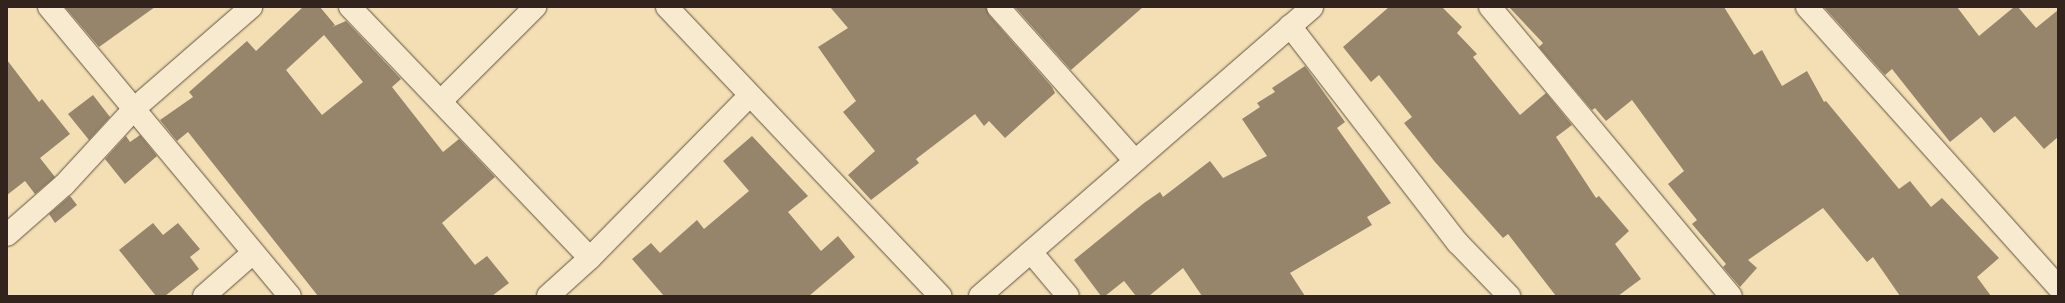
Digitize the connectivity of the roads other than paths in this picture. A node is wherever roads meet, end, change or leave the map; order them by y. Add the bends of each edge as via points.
1 (49, 7) edge
2 (251, 7) edge
3 (350, 7) edge
4 (535, 7) edge
5 (667, 7) edge
6 (998, 7) edge
7 (1312, 7) edge
8 (1490, 7) edge
9 (1807, 7) edge
10 (1290, 26) junction
11 (749, 96) junction
12 (442, 100) junction
13 (135, 108) junction
14 (1135, 161) junction
15 (7, 235) edge
16 (1031, 252) junction
17 (254, 253) junction
18 (590, 258) junction
19 (2058, 287) edge
20 (204, 296) edge
21 (290, 296) edge
22 (548, 296) edge
23 (940, 296) edge
24 (980, 296) edge
25 (1068, 296) edge
26 (1509, 296) edge
27 (1731, 296) edge

1 - 13 street
2 - 13 street
3 - 12 street
4 - 12 street
5 - 11 street
6 - 14 street
7 - 10 street
8 - 27 street
9 - 19 street
10 - 14 street
10 - 26 street via 1458,243
11 - 18 street
11 - 23 street
12 - 18 street
13 - 15 street via 64,185
13 - 17 street
14 - 16 street
16 - 24 street
16 - 25 street
17 - 20 street
17 - 21 street
18 - 22 street

